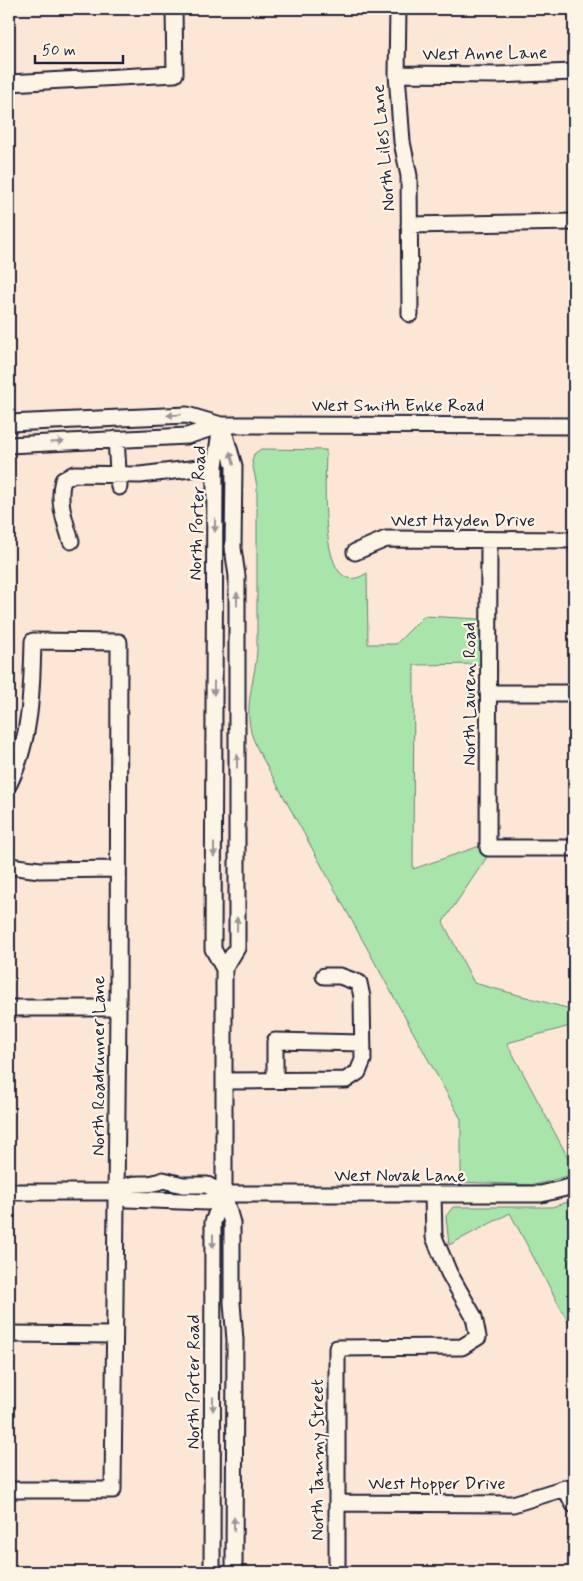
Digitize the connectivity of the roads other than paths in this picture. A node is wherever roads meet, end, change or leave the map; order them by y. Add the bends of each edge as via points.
1 (174, 9) edge
2 (398, 9) edge
3 (574, 72) edge
4 (397, 74) junction
5 (9, 82) edge
6 (574, 222) edge
7 (409, 225) junction
8 (410, 314) dead end
9 (9, 423) edge
10 (221, 425) junction
11 (574, 426) edge
12 (116, 439) junction
13 (9, 445) edge
14 (215, 466) junction
15 (118, 482) junction
16 (490, 540) junction
17 (574, 540) edge
18 (71, 541) dead end
19 (355, 552) dead end
20 (488, 693) junction
21 (574, 693) edge
22 (9, 784) edge
23 (574, 848) edge
24 (9, 866) edge
25 (118, 869) junction
26 (224, 969) junction
27 (324, 976) dead end
28 (9, 1008) edge
29 (118, 1008) junction
30 (362, 1043) junction
31 (275, 1080) junction
32 (224, 1081) junction
33 (574, 1186) edge
34 (9, 1192) edge
35 (116, 1192) junction
36 (224, 1194) junction
37 (433, 1194) junction
38 (9, 1334) edge
39 (114, 1335) junction
40 (9, 1490) edge
41 (337, 1502) junction
42 (574, 1505) edge
43 (212, 1572) edge
44 (234, 1572) edge
45 (337, 1572) edge

1 - 5 street via 175,74
2 - 4 street, North Liles Lane
3 - 4 street, West Anne Lane
4 - 7 street, North Liles Lane via 402,142 409,176
6 - 7 street
7 - 8 street, North Liles Lane
10 -> 9 street, West Smith Enke Road via 187,414
10 - 11 street, West Smith Enke Road
10 - 12 street, West Smith Enke Road via 187,436
10 - 14 street, North Porter Road
26 -> 10 street, North Porter Road via 236,948 237,576 233,548 234,466
13 -> 12 street, West Smith Enke Road
12 - 15 street
14 - 15 street
14 -> 26 street, North Porter Road via 213,948
15 - 18 street via 74,474 64,480 60,492 61,506
16 - 17 street, West Hayden Drive
16 - 19 street, West Hayden Drive via 386,539
16 - 20 street, North Lauren Road
20 - 21 street
20 - 23 street, North Lauren Road via 488,848
22 - 25 street, North Roadrunner Lane via 25,737 32,694 33,641 118,642
24 - 25 street via 40,870
25 - 29 street, North Roadrunner Lane
26 - 32 street, North Porter Road
27 - 30 street via 340,976 359,983
28 - 29 street
29 - 35 street, North Roadrunner Lane
30 - 31 street via 363,1060 358,1072 346,1080
30 - 31 street via 275,1041
31 - 32 street
32 - 36 street, North Porter Road
33 - 37 street, West Novak Lane via 541,1194
34 - 35 street
35 - 36 street via 127,1200 163,1202 207,1202
35 - 36 street via 127,1184 154,1184 163,1180 183,1185 207,1185
35 - 39 street, North Roadrunner Lane
36 - 37 street, West Novak Lane
36 -> 43 street, North Porter Road via 213,1222
44 -> 36 street, North Porter Road via 232,1223
37 - 41 street, North Tammy Street via 434,1238 474,1317 478,1337 462,1347 337,1348
38 - 39 street
39 - 40 street, North Roadrunner Lane via 114,1490
41 - 42 street, West Hopper Drive via 513,1504 565,1488
41 - 45 street, North Tammy Street

